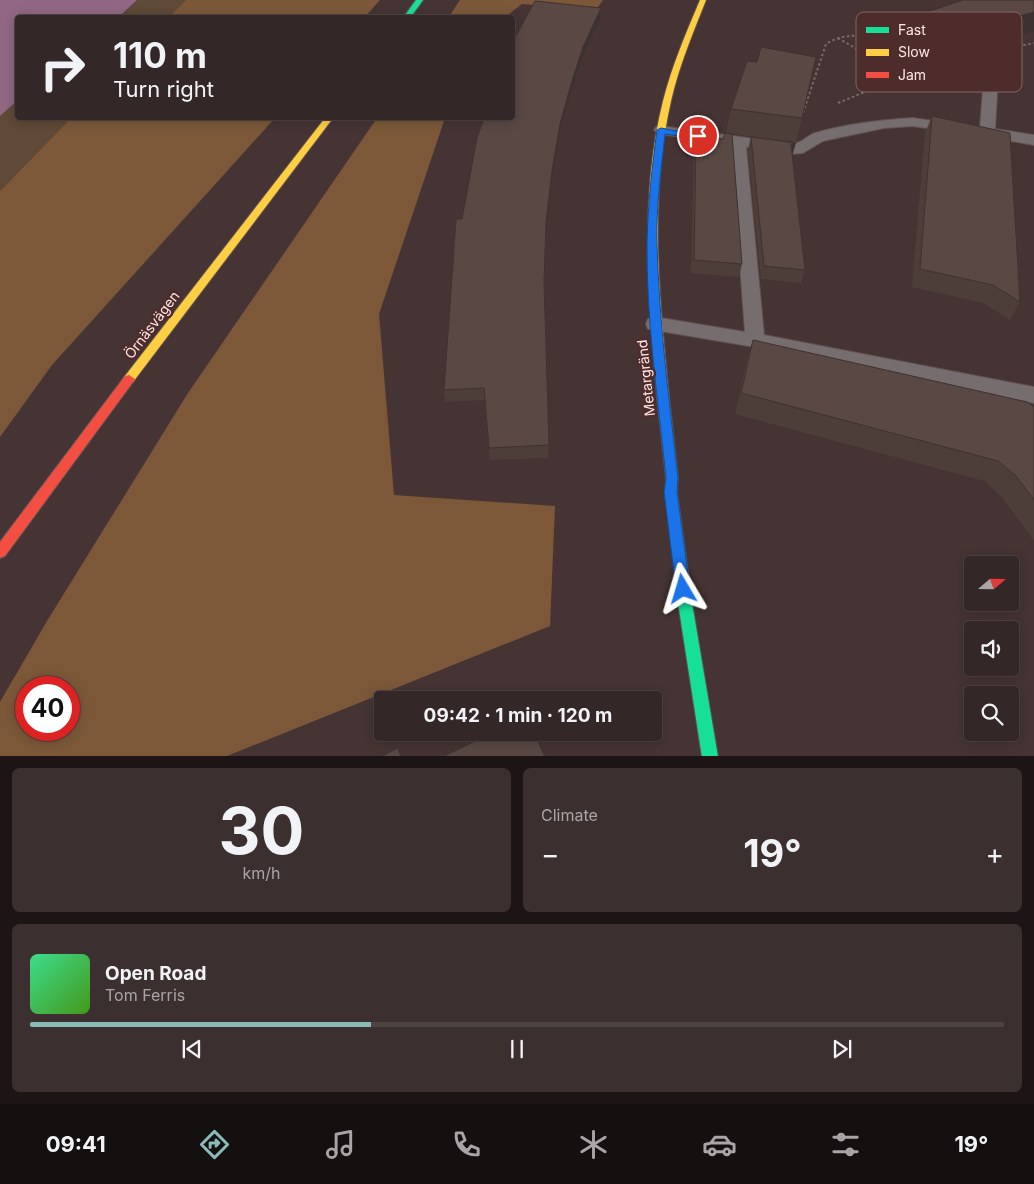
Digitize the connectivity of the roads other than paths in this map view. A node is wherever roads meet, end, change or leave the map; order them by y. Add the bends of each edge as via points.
1 (420, 0) edge
2 (703, 0) edge
3 (408, 15) edge
4 (990, 92) edge
5 (328, 120) edge
6 (661, 130) junction
7 (987, 133) junction
8 (1034, 140) edge
9 (738, 142) junction
10 (655, 324) junction
11 (755, 340) junction
12 (1034, 395) edge
13 (0, 552) edge
14 (710, 756) edge

1 - 3 street
2 - 6 street, Metargränd via 672,77
4 - 7 lane
5 - 13 street, Örnäsvägen via 53,478
6 - 9 lane
6 - 10 street, Metargränd via 652,242
7 - 8 lane
7 - 9 lane via 926,123 884,124 818,137 804,148
9 - 11 lane
10 - 11 lane
10 - 14 street, Metargränd via 671,492
11 - 12 lane

